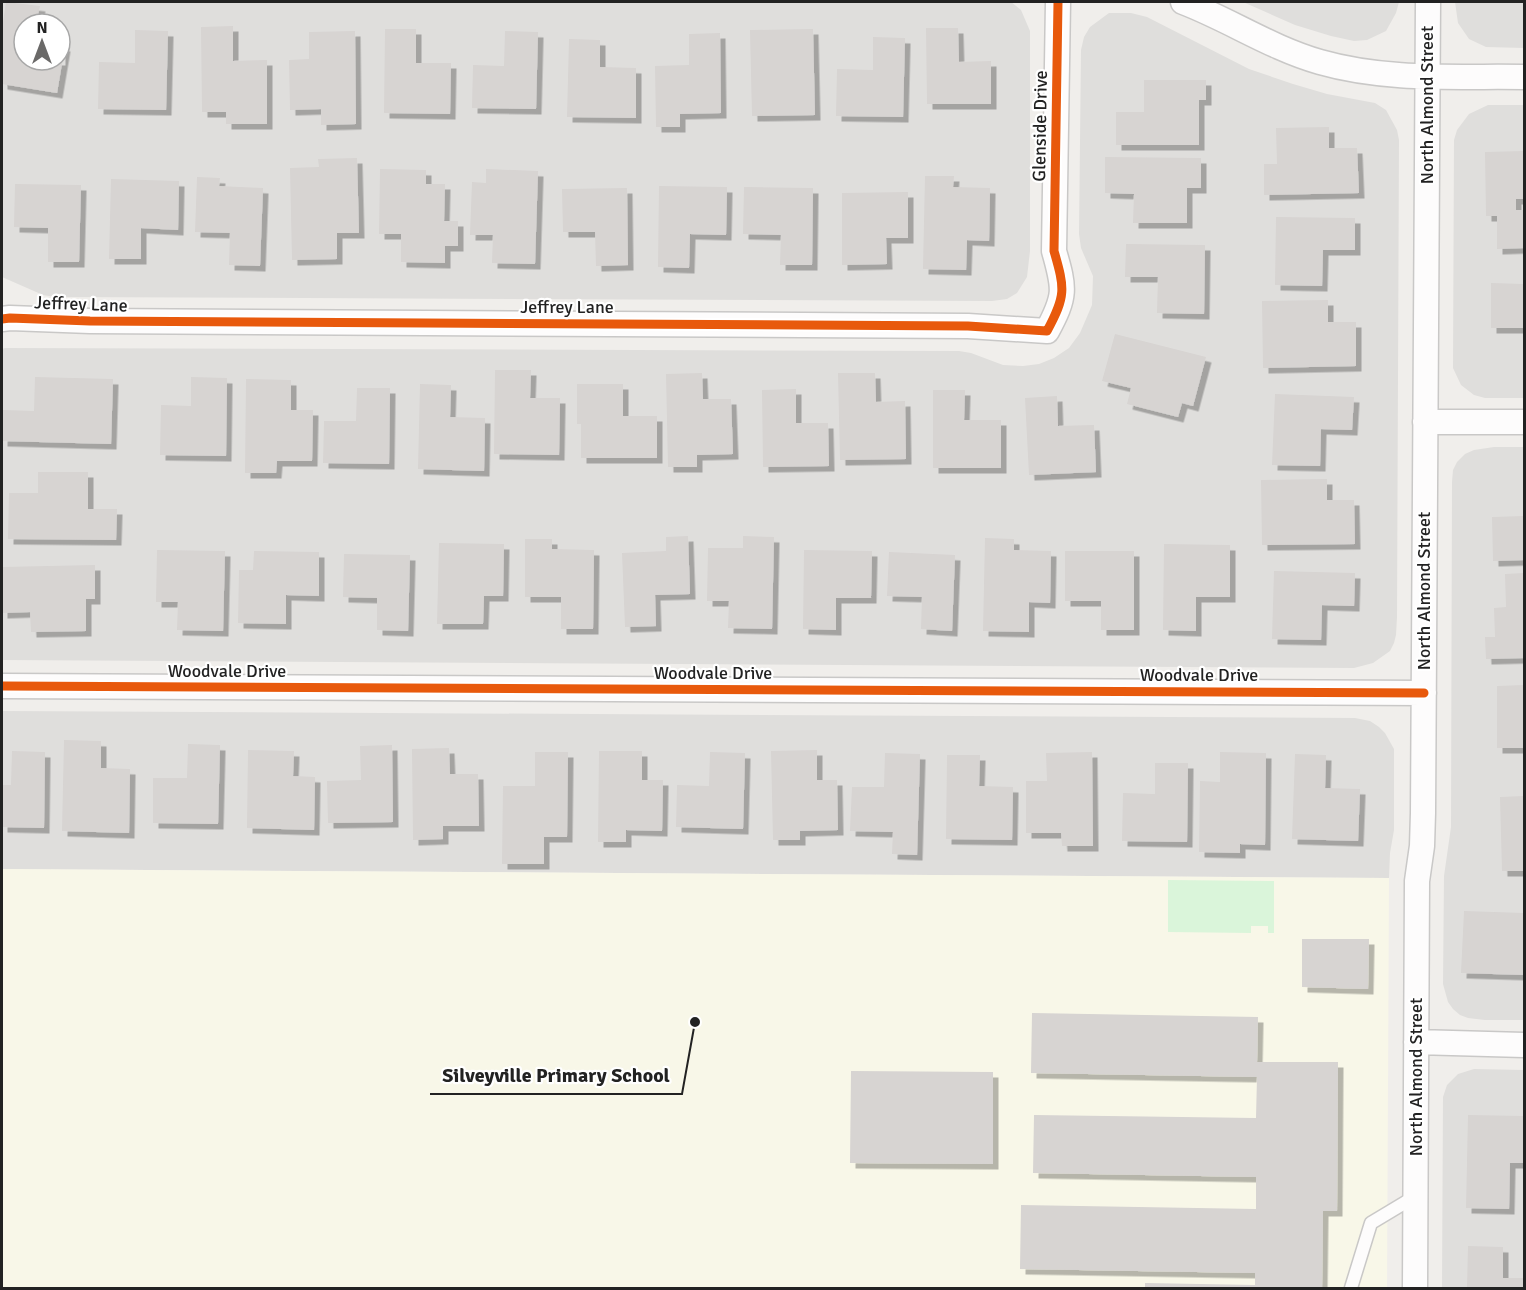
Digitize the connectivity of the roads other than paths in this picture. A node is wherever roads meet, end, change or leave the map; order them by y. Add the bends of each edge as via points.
1 (1058, 2) edge
2 (1183, 2) edge
3 (1428, 2) edge
4 (1428, 75) junction
5 (1524, 77) edge
6 (1054, 251) joint
7 (2, 319) edge
8 (1425, 422) junction
9 (1524, 422) edge
10 (2, 686) edge
11 (1424, 693) junction
12 (1416, 1042) junction
13 (1524, 1045) edge
14 (1416, 1197) junction
15 (1351, 1288) edge
16 (1415, 1288) edge

1 - 6 street, Glenside Drive
2 - 4 street via 1271,45 1320,62 1382,73
3 - 4 street, North Almond Street
4 - 5 street
4 - 8 street, North Almond Street
6 - 7 street, Jeffrey Lane via 1062,281 1060,307 1047,331 956,326
8 - 9 street
8 - 11 street, North Almond Street
10 - 11 street, Woodvale Drive
11 - 12 street, North Almond Street
12 - 13 street
12 - 14 street, North Almond Street
14 - 15 lane via 1371,1223
14 - 16 street, North Almond Street

